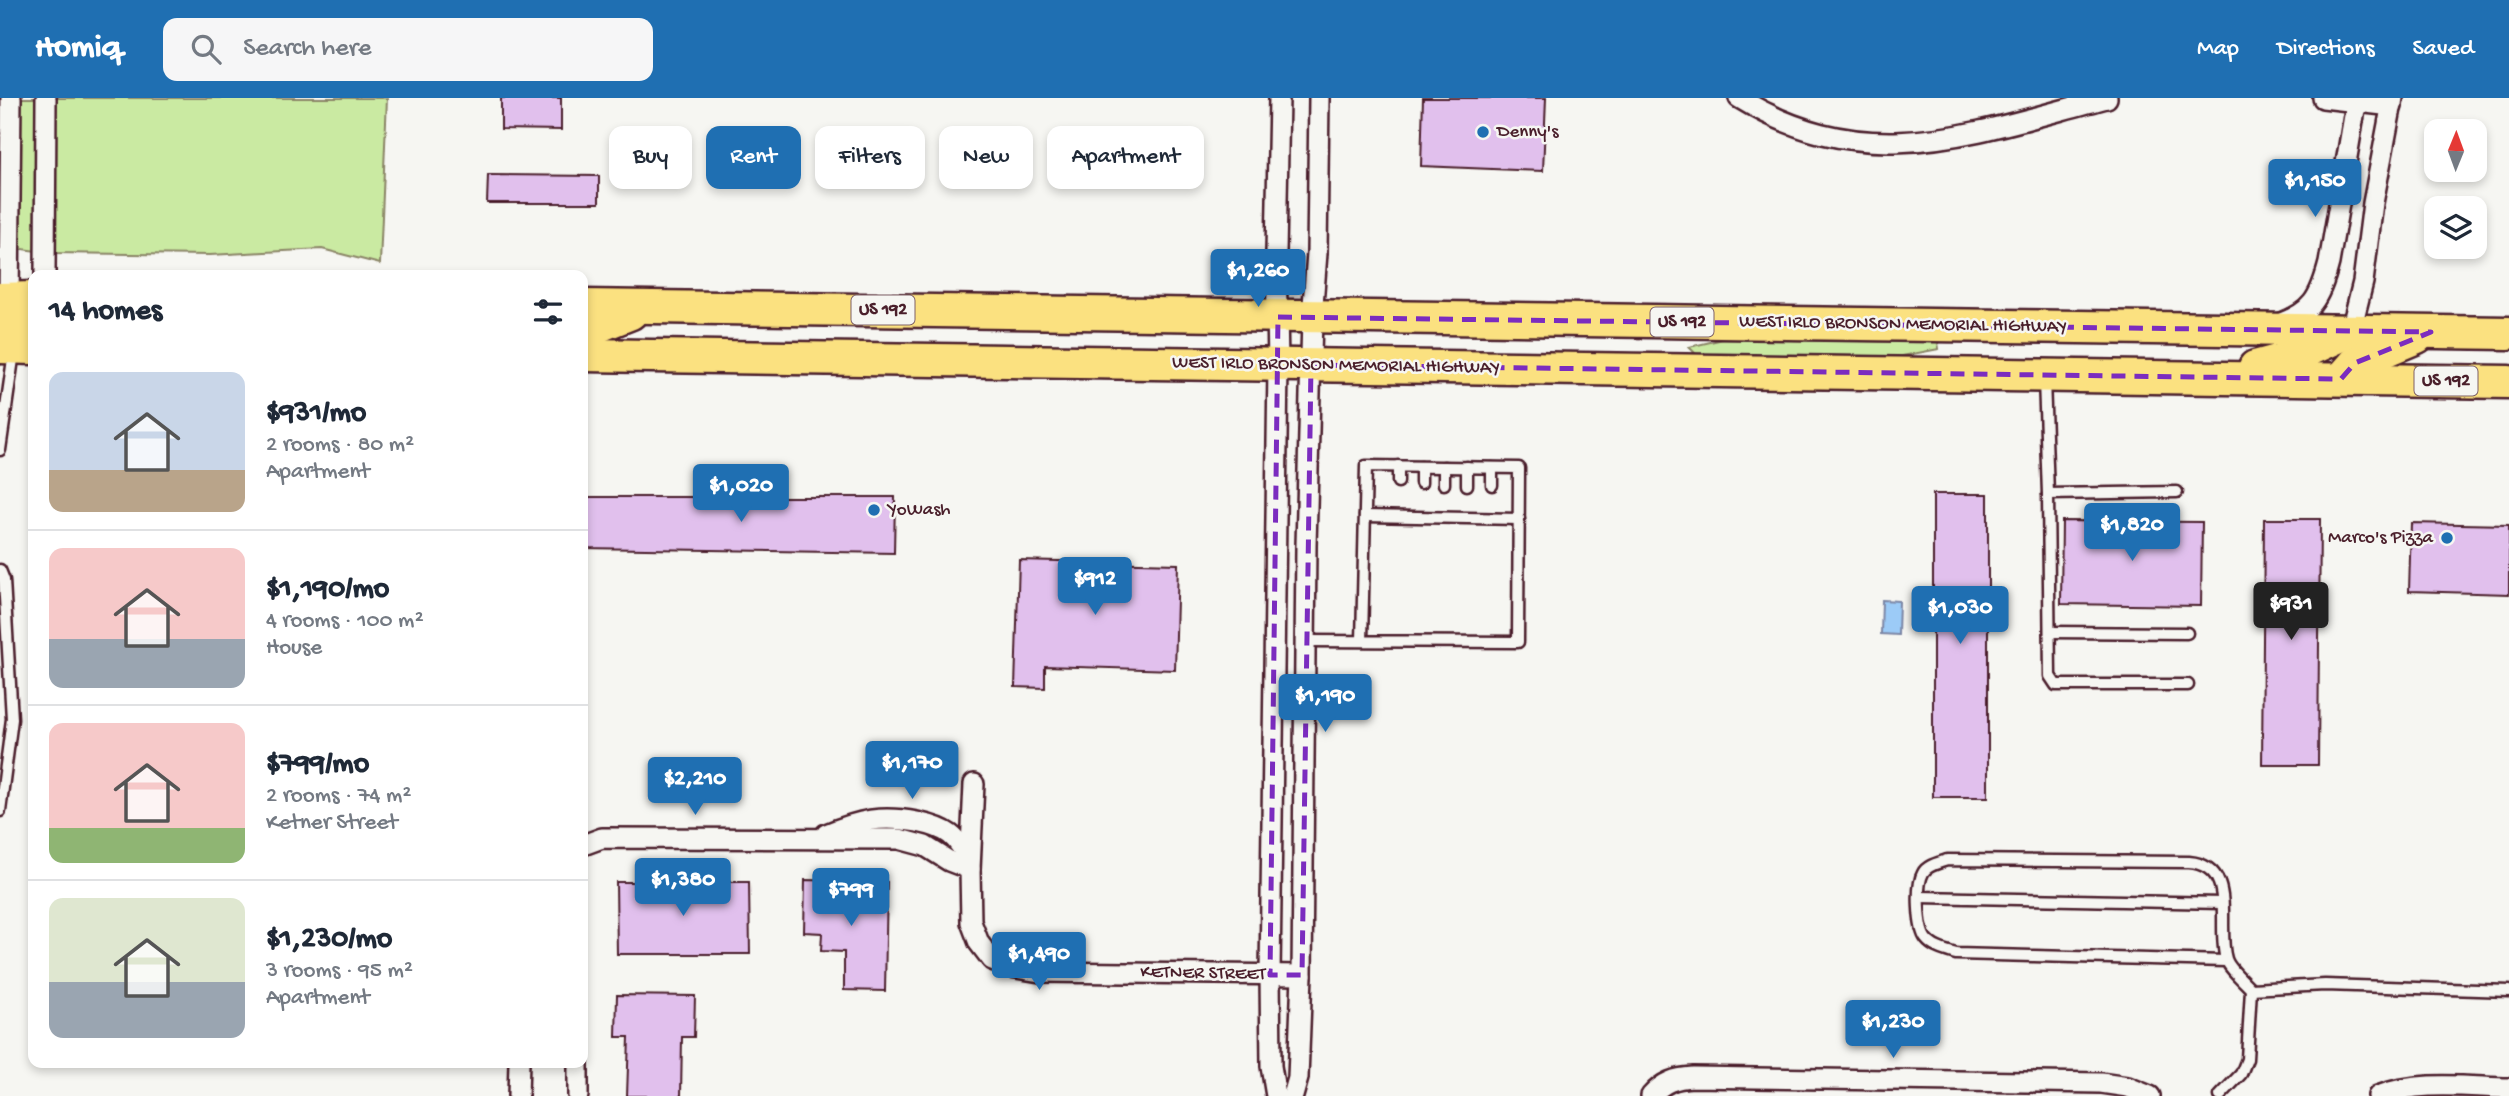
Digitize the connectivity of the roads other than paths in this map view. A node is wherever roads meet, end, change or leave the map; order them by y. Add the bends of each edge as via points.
1 (10, 98) edge
2 (46, 98) edge
3 (1279, 98) edge
4 (1319, 98) edge
5 (1739, 98) edge
6 (2107, 98) edge
7 (2323, 98) edge
8 (2357, 100) edge
9 (2393, 102) edge
10 (45, 270) edge
11 (588, 306) edge
12 (645, 307) junction
13 (1278, 317) junction
14 (1312, 318) junction
15 (17, 324) edge
16 (2259, 329) junction
17 (588, 330) edge
18 (2351, 330) junction
19 (2431, 332) junction
20 (2509, 332) edge
21 (588, 355) edge
22 (1278, 365) junction
23 (1311, 365) junction
24 (2044, 375) junction
25 (2218, 377) junction
26 (2341, 379) junction
27 (2509, 382) edge
28 (0, 450) edge
29 (1398, 466) junction
30 (1420, 467) junction
31 (1444, 467) junction
32 (1467, 467) junction
33 (1492, 468) junction
34 (1398, 482) dead end
35 (1420, 483) dead end
36 (1444, 484) dead end
37 (1467, 485) dead end
38 (1492, 485) dead end
39 (2177, 492) dead end
40 (2048, 494) junction
41 (1365, 516) junction
42 (1519, 519) junction
43 (1276, 545) junction
44 (1306, 546) junction
45 (0, 570) edge
46 (2050, 632) junction
47 (2187, 633) dead end
48 (1306, 641) junction
49 (1362, 641) junction
50 (2188, 685) dead end
51 (1273, 714) junction
52 (1305, 715) junction
53 (975, 784) dead end
54 (0, 811) edge
55 (588, 843) edge
56 (970, 869) junction
57 (1920, 897) junction
58 (2222, 903) junction
59 (2226, 961) junction
60 (1270, 975) junction
61 (1302, 975) junction
62 (2251, 989) junction
63 (2509, 991) edge
64 (519, 1068) edge
65 (578, 1068) edge
66 (2509, 1088) edge
67 (2028, 1089) edge
68 (518, 1096) edge
69 (578, 1096) edge
70 (1276, 1096) edge
71 (1293, 1096) edge
72 (1651, 1096) edge
73 (2150, 1096) edge
74 (2220, 1096) edge
75 (2378, 1096) edge

1 - 15 street
2 - 10 street
3 - 13 street
4 - 14 street
5 - 6 street via 1783,121 1827,135 1894,143 1970,134
7 - 8 street
8 - 9 street
8 - 16 street via 2329,263 2318,297 2302,314
9 - 18 street
11 - 12 highway, WEST IRLO BRONSON MEMORIAL HIGHWAY / US 192
12 - 13 highway, WEST IRLO BRONSON MEMORIAL HIGHWAY / US 192
12 - 17 highway
13 - 14 highway, WEST IRLO BRONSON MEMORIAL HIGHWAY / US 192
13 - 22 street
14 - 16 highway, WEST IRLO BRONSON MEMORIAL HIGHWAY / US 192
14 - 23 street
15 - 28 lane
16 - 18 highway, WEST IRLO BRONSON MEMORIAL HIGHWAY / US 192
18 - 19 highway, WEST IRLO BRONSON MEMORIAL HIGHWAY / US 192
18 - 25 highway via 2296,356
19 - 20 highway, WEST IRLO BRONSON MEMORIAL HIGHWAY / US 192
19 - 26 highway via 2354,363
21 - 22 highway, WEST IRLO BRONSON MEMORIAL HIGHWAY / US 192
22 - 23 highway, WEST IRLO BRONSON MEMORIAL HIGHWAY / US 192
22 - 43 street
23 - 24 highway, WEST IRLO BRONSON MEMORIAL HIGHWAY / US 192
23 - 44 street
24 - 25 highway, WEST IRLO BRONSON MEMORIAL HIGHWAY / US 192
24 - 40 lane
25 - 26 highway, WEST IRLO BRONSON MEMORIAL HIGHWAY / US 192
26 - 27 highway, WEST IRLO BRONSON MEMORIAL HIGHWAY / US 192
29 - 30 lane
29 - 34 lane
29 - 41 lane via 1366,466
30 - 31 lane
30 - 35 lane
31 - 32 lane
31 - 36 lane
32 - 33 lane
32 - 37 lane
33 - 38 lane
33 - 42 lane via 1519,468
39 - 40 lane
40 - 46 lane
41 - 42 lane via 1467,512
41 - 49 lane
42 - 49 lane via 1518,642
43 - 44 street
43 - 51 street
44 - 48 street
45 - 54 lane via 12,719
46 - 47 lane
46 - 50 lane via 2050,676 2056,685
48 - 49 lane
48 - 52 street
51 - 52 street
51 - 60 street
52 - 61 street
53 - 56 street, KETNER STREET
55 - 56 street via 602,838 899,839 925,846
56 - 60 street, KETNER STREET via 971,922 979,943 992,960 1010,967 1040,972
57 - 58 lane
57 - 58 lane via 1922,873 1947,860 2189,862 2212,870 2221,886
57 - 59 lane via 1926,939 1956,954
58 - 59 lane
59 - 62 lane
60 - 61 street, KETNER STREET
60 - 70 street via 1271,1066
61 - 71 street via 1298,1078
62 - 63 lane via 2325,985
62 - 74 lane via 2248,1059
64 - 68 street
65 - 69 street
66 - 75 street via 2422,1087
67 - 72 street via 1693,1077 1668,1081
67 - 73 street via 2115,1084

